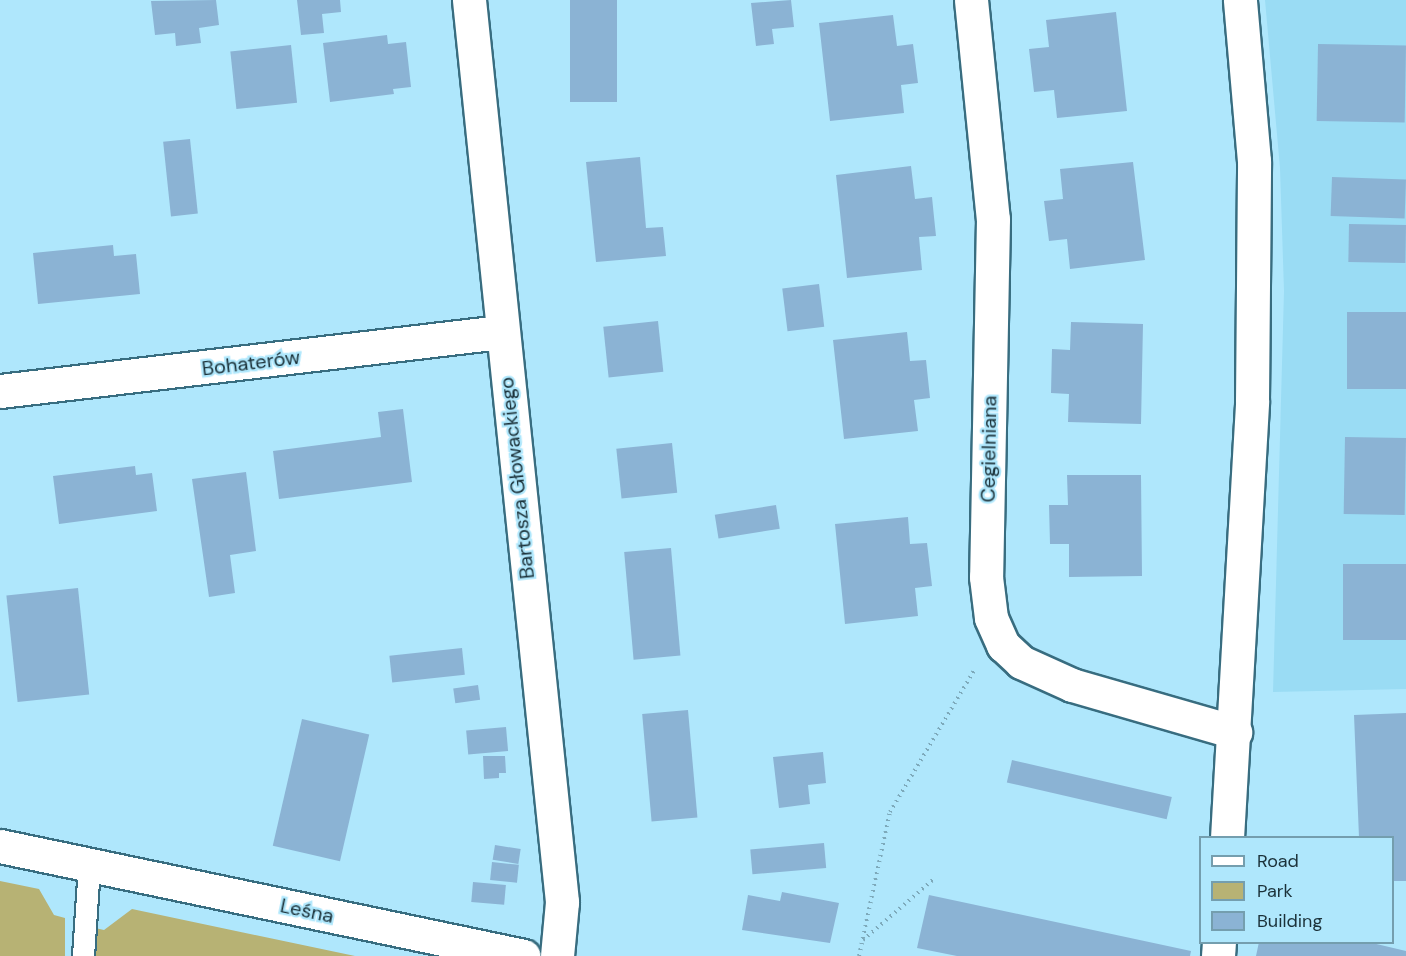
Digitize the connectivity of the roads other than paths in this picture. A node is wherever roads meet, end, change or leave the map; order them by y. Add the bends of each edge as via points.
1 (469, 0) edge
2 (971, 0) edge
3 (1240, 0) edge
4 (501, 332) junction
5 (0, 391) edge
6 (1235, 732) junction
7 (1227, 836) edge
8 (0, 846) edge
9 (89, 865) junction
10 (83, 956) edge
11 (524, 956) edge
12 (557, 956) edge

1 - 4 street, Bartosza Głowackiego
2 - 6 street, Cegielniana via 993,219 988,609 997,633 1021,662 1072,685
3 - 6 street via 1254,161 1252,401
4 - 5 street, Bohaterów
4 - 12 street, Bartosza Głowackiego via 562,902
6 - 7 street
8 - 9 street, Leśna
9 - 10 lane
9 - 11 street, Leśna

